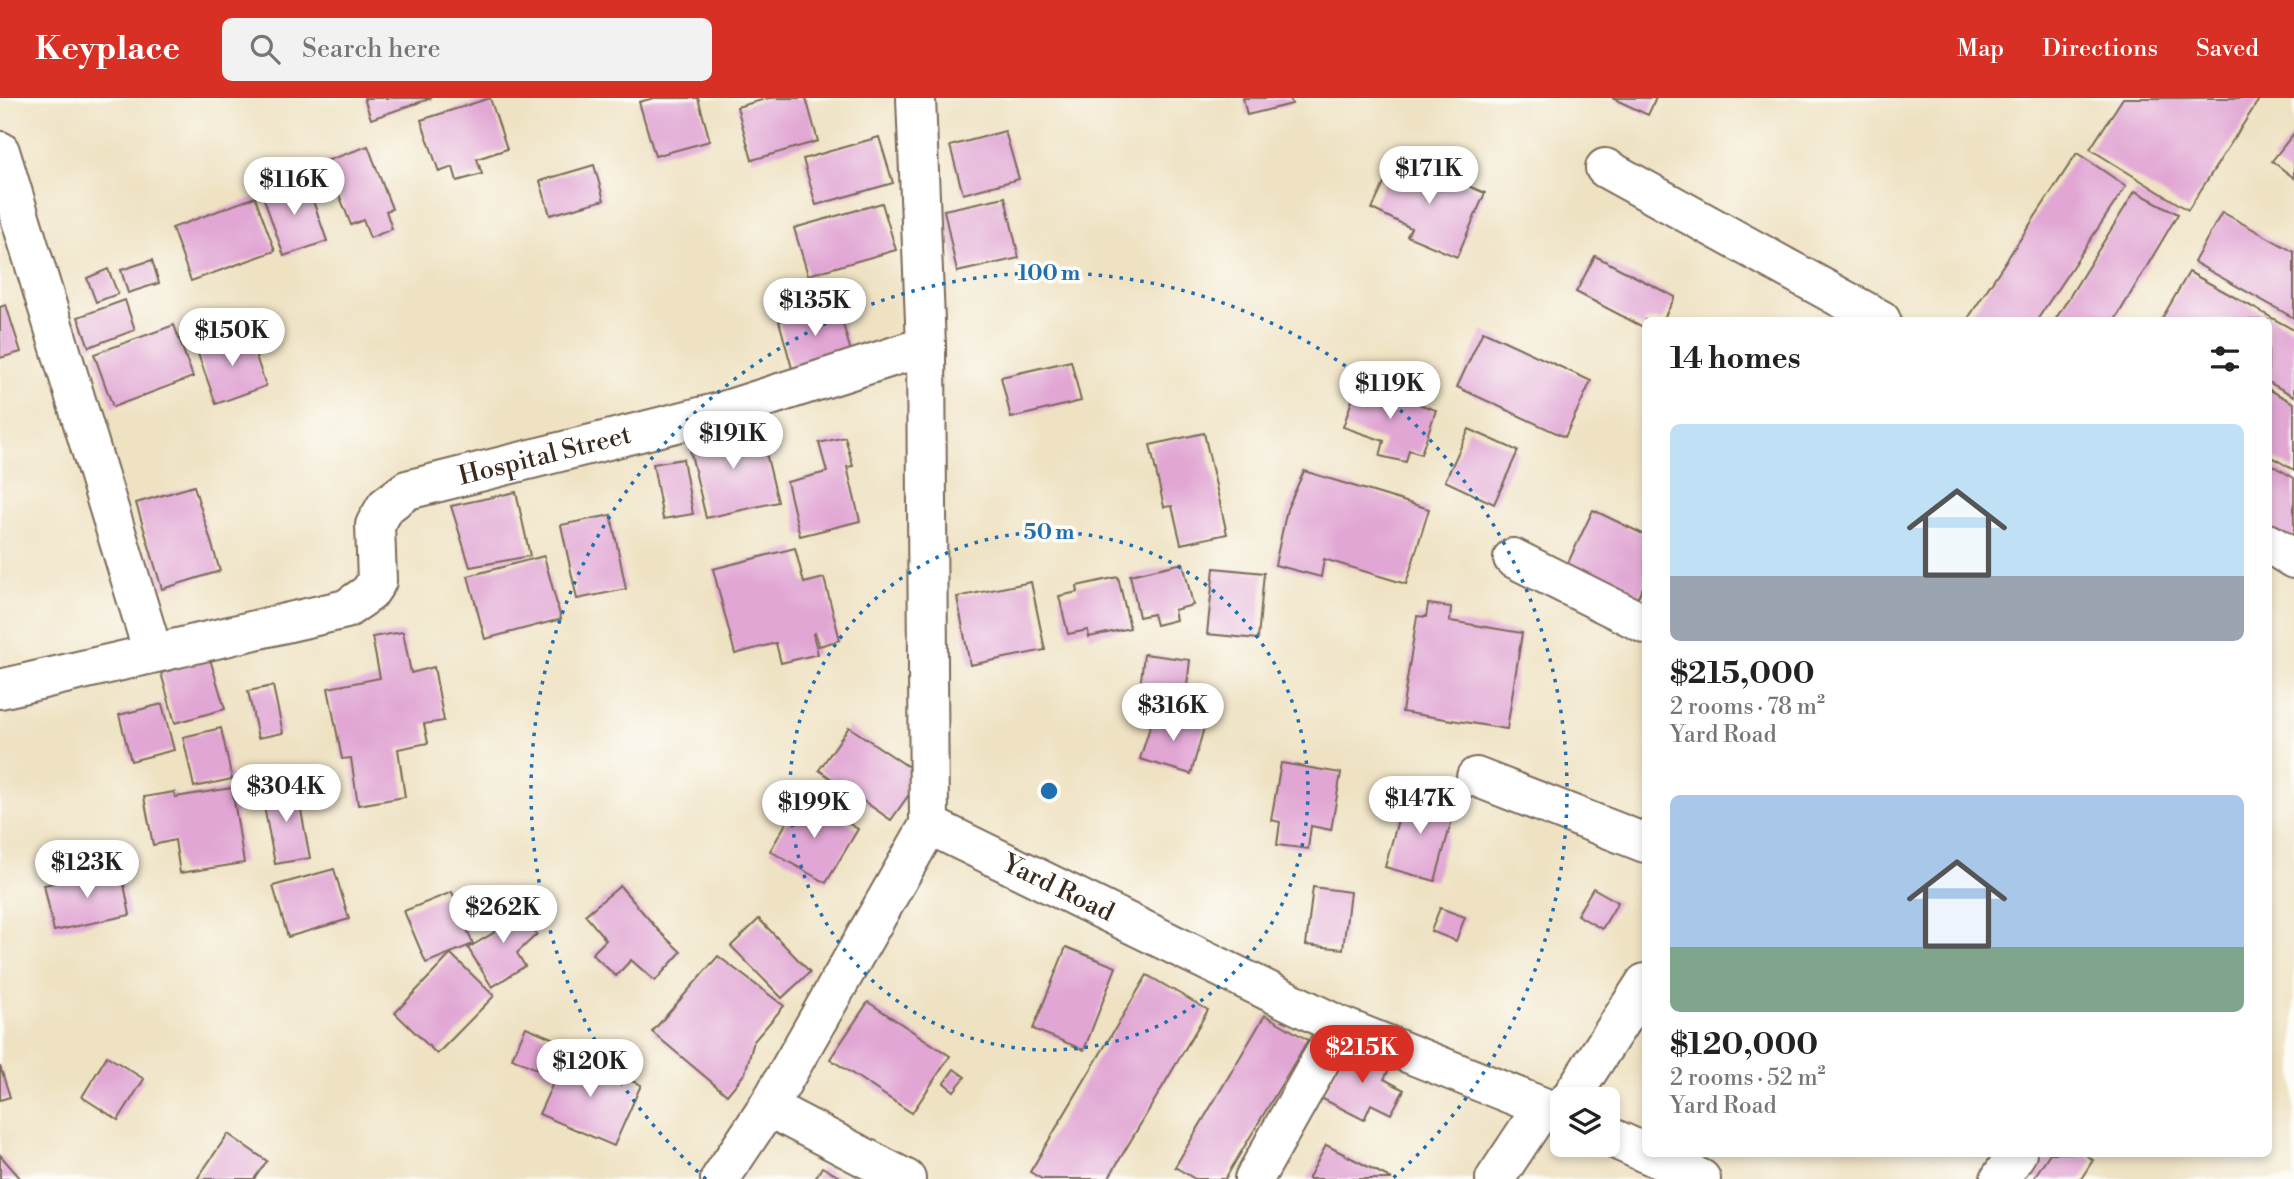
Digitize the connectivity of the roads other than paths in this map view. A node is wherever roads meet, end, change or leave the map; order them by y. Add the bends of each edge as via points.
1 (916, 98) edge
2 (0, 151) edge
3 (1605, 168) dead end
4 (1876, 317) edge
5 (926, 346) junction
6 (2272, 545) edge
7 (1513, 558) dead end
8 (2294, 559) edge
9 (1642, 622) edge
10 (153, 653) junction
11 (0, 689) edge
12 (1476, 777) dead end
13 (929, 825) junction
14 (1642, 843) edge
15 (1642, 987) edge
16 (1340, 1026) junction
17 (1575, 1087) edge
18 (1550, 1105) edge
19 (768, 1107) junction
20 (1550, 1120) edge
21 (1620, 1142) edge
22 (1642, 1152) edge
23 (1654, 1157) edge
24 (2014, 1157) edge
25 (720, 1179) edge
26 (906, 1179) edge
27 (1254, 1179) edge
28 (1494, 1179) edge
29 (1701, 1179) edge
30 (2000, 1179) edge

1 - 5 street
2 - 10 street
3 - 4 street
5 - 10 street, Hospital Street via 720,412 407,490 386,506 375,525 377,581 369,593 346,609
5 - 13 street
6 - 8 street
7 - 9 street
10 - 11 street, Hospital Street
12 - 14 street
13 - 16 street, Yard Road
13 - 19 street
15 - 17 street
16 - 18 street, Yard Road
16 - 27 street
19 - 25 street
19 - 26 street
20 - 28 street
21 - 22 street
23 - 29 street
24 - 30 street

